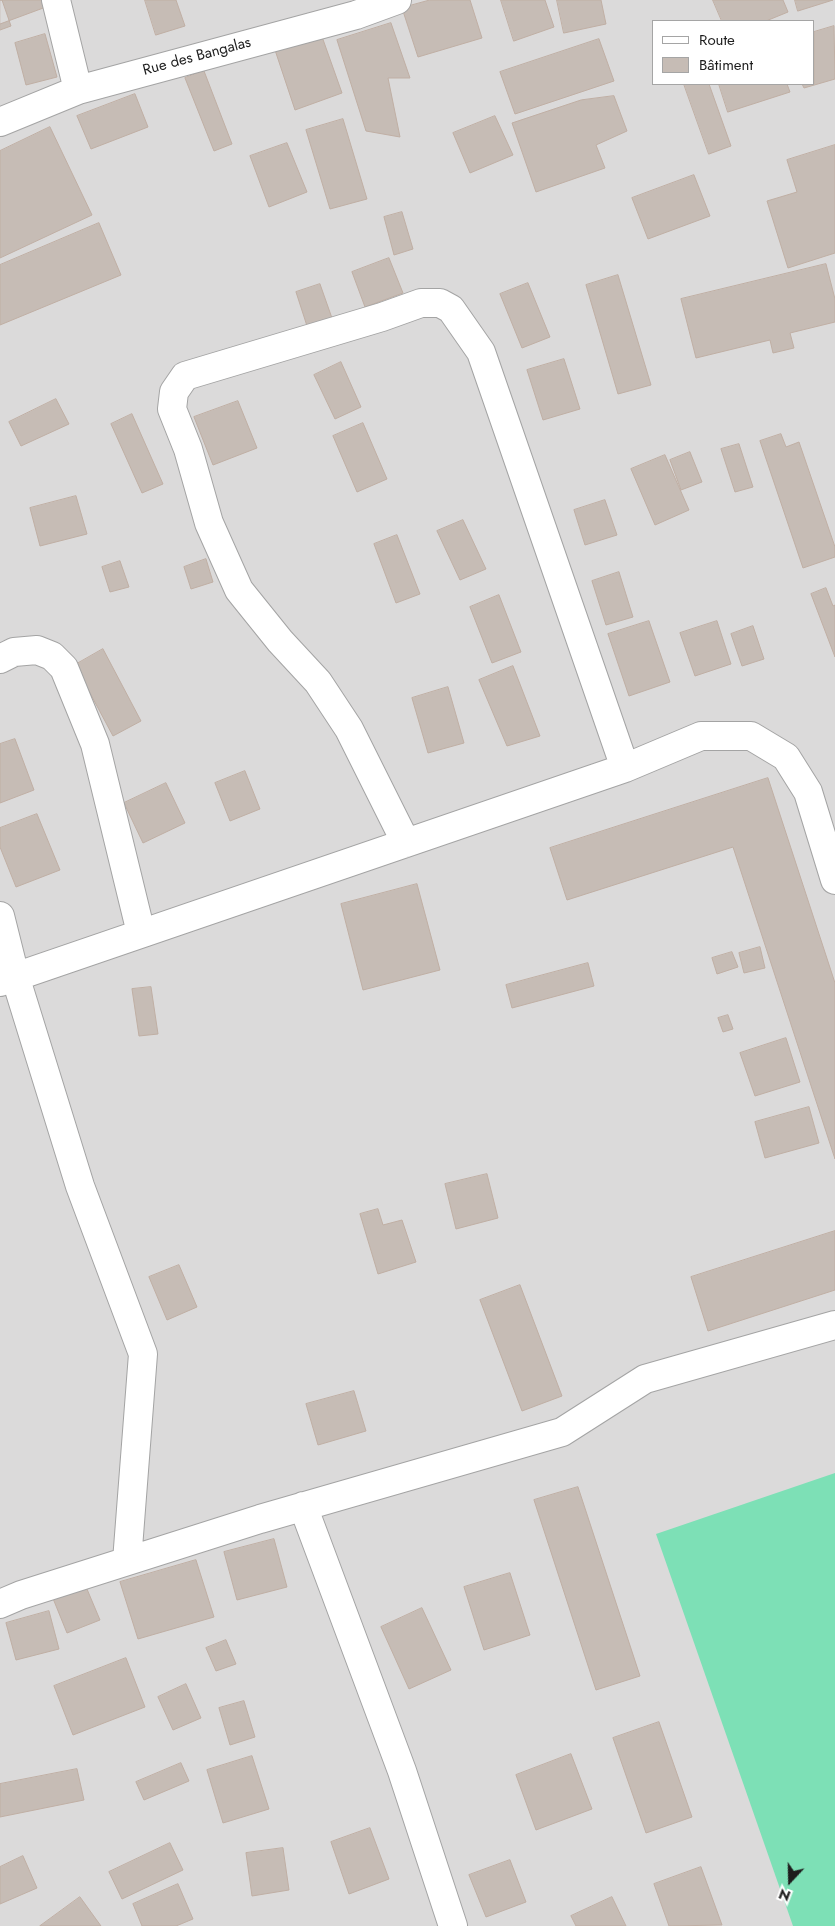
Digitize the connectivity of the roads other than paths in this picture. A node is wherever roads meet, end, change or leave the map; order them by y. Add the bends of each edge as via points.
1 (56, 0) edge
2 (397, 0) edge
3 (78, 90) junction
4 (0, 122) edge
5 (0, 659) edge
6 (626, 768) junction
7 (406, 843) junction
8 (835, 880) edge
9 (0, 916) edge
10 (141, 933) junction
11 (8, 979) edge
12 (835, 1325) edge
13 (304, 1506) junction
14 (127, 1561) junction
15 (0, 1604) edge
16 (454, 1926) edge

1 - 3 street
2 - 3 street, Rue des Bangalas via 356,15
3 - 4 street, Rue des Bangalas
5 - 10 street via 14,652 37,650 52,656 64,668 95,744
6 - 7 street
6 - 7 street via 481,352 451,309 440,303 421,303 185,376 174,392 172,409 188,449 209,523 239,590 318,682 349,729
6 - 8 street via 701,736 751,736 786,757 808,792
7 - 10 street
9 - 11 street
10 - 11 street
11 - 14 street via 80,1186 144,1354
12 - 13 street via 646,1379 562,1432
13 - 14 street
13 - 16 street via 402,1771
14 - 15 street

